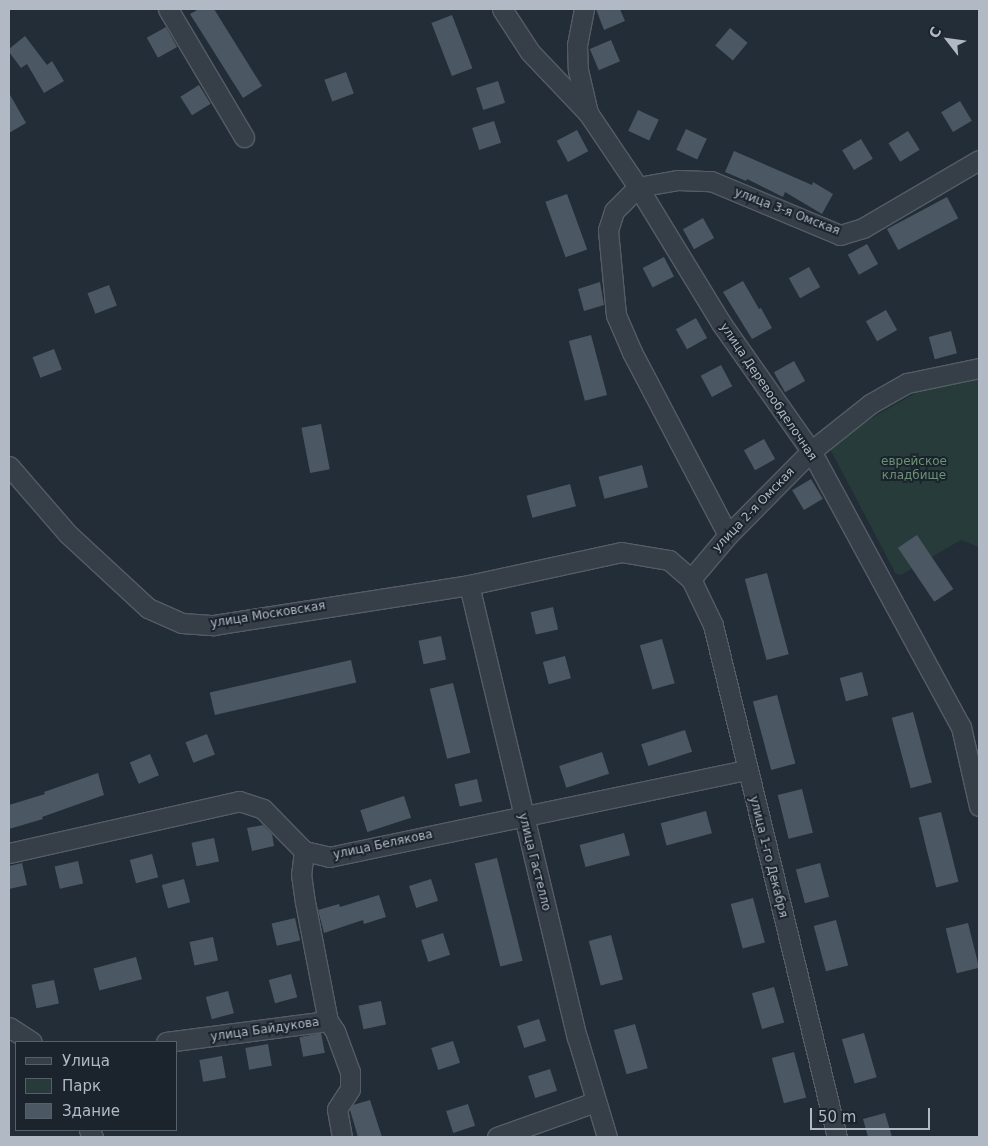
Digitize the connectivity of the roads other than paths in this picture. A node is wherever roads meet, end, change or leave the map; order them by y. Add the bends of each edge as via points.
1 (168, 9) edge
2 (502, 9) edge
3 (584, 9) edge
4 (588, 113) junction
5 (244, 137) dead end
6 (979, 160) edge
7 (638, 187) junction
8 (979, 368) edge
9 (811, 451) junction
10 (9, 466) edge
11 (728, 535) junction
12 (691, 579) junction
13 (469, 585) junction
14 (972, 743) edge
15 (747, 770) junction
16 (979, 806) edge
17 (523, 817) junction
18 (304, 851) junction
19 (9, 853) edge
20 (328, 1021) junction
21 (9, 1027) edge
22 (30, 1041) edge
23 (174, 1041) edge
24 (595, 1102) junction
25 (342, 1137) edge
26 (497, 1137) edge
27 (607, 1137) edge
28 (837, 1137) edge

1 - 5 street
2 - 4 street, улица Деревообделочная via 530,52
3 - 4 street via 577,45 578,70
4 - 7 street, улица Деревообделочная
6 - 7 street, улица 3-я Омская via 863,228 840,235 711,182 678,180
7 - 9 street, улица Деревообделочная via 721,323
7 - 11 street via 614,211 608,230 616,315 632,352
8 - 9 street, улица 2-я Омская via 907,383 870,404
9 - 11 street, улица 2-я Омская
9 - 14 street, улица Деревообделочная
10 - 13 street, улица Московская via 68,534 148,608 182,623 214,625
11 - 12 street, улица 2-я Омская
12 - 13 street, улица Московская via 669,560 621,552
12 - 15 street, улица 1-го Декабря via 713,625
13 - 17 street, улица Гастелло
14 - 16 street, улица Деревообделочная
15 - 17 street, улица Белякова
15 - 28 street, улица 1-го Декабря
17 - 18 street, улица Белякова via 329,857
17 - 24 street, улица Гастелло via 576,1037
18 - 19 street via 263,809 239,801
18 - 20 street via 301,874
20 - 23 street, улица Байдукова
20 - 25 street, улица Байдукова via 350,1072 350,1089 337,1109
21 - 22 street
24 - 26 street
24 - 27 street, улица Гастелло

